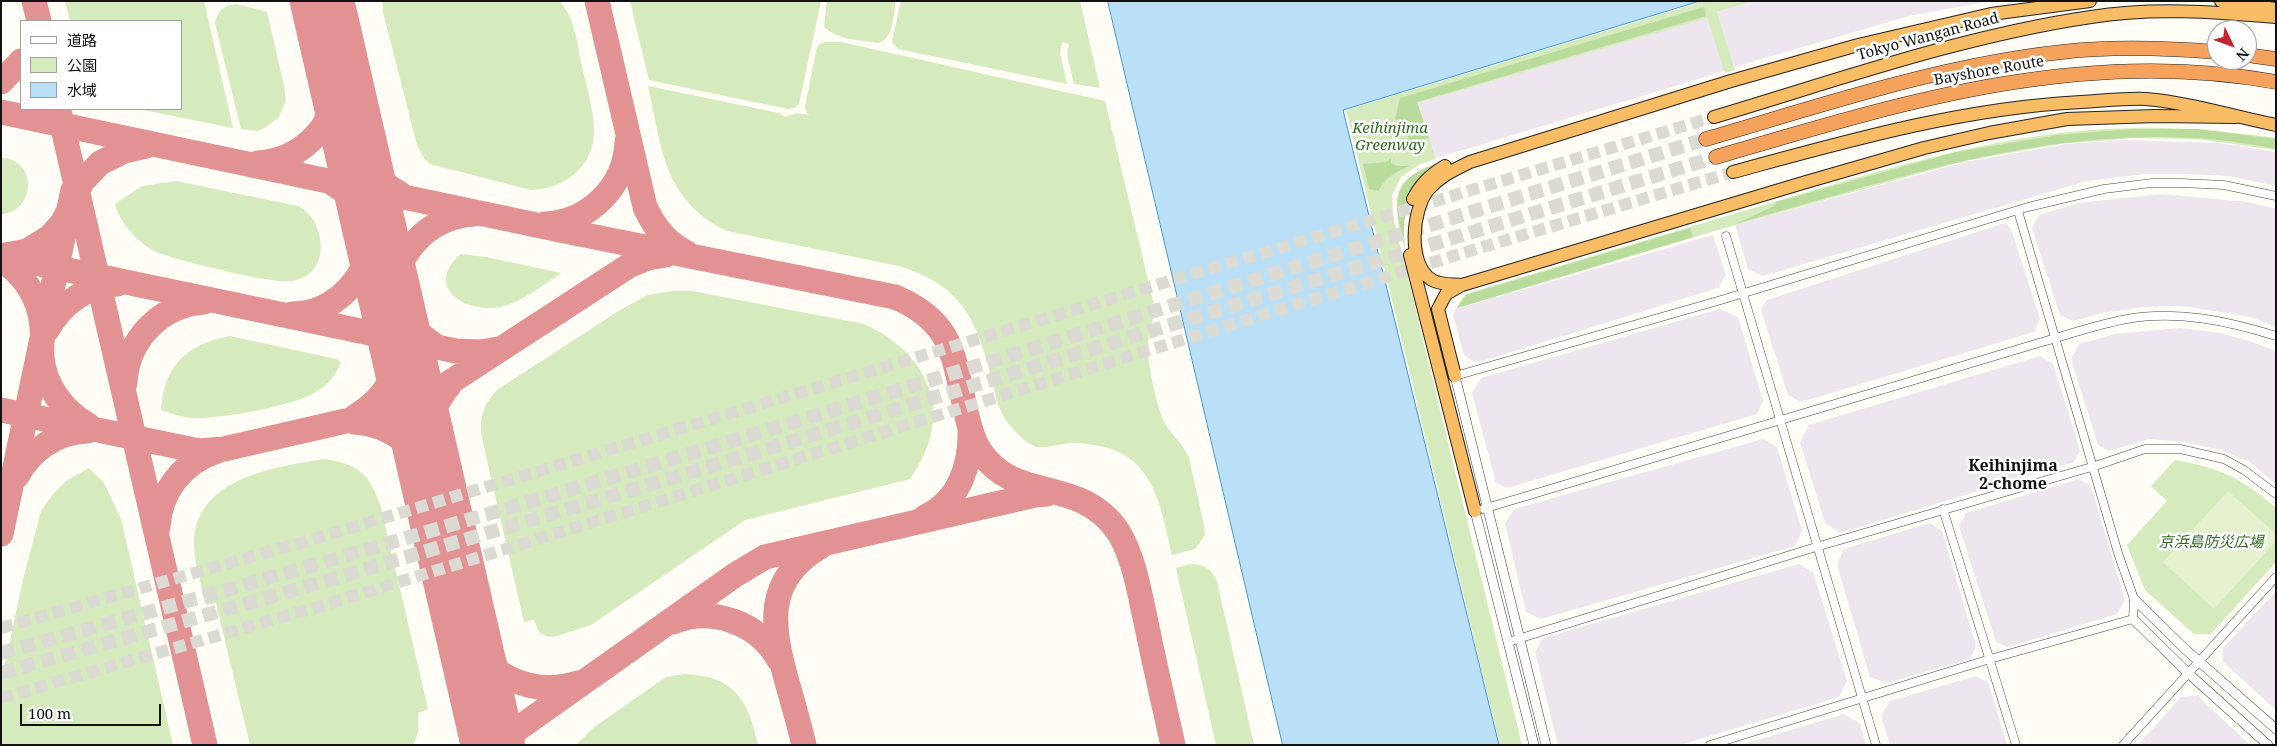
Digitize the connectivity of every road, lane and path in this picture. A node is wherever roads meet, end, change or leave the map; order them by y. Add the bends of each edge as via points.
1 (2090, 1) edge
2 (2221, 1) edge
3 (2276, 9) edge
4 (2276, 17) edge
5 (2207, 51) edge
6 (2257, 56) edge
7 (2276, 59) edge
8 (2276, 82) edge
9 (2236, 116) junction
10 (1714, 117) tunnel mouth
11 (2276, 125) edge
12 (1706, 139) tunnel mouth
13 (1716, 157) tunnel mouth
14 (1470, 162) junction
15 (1733, 172) tunnel mouth
16 (2276, 196) edge
17 (2018, 211) junction
18 (1726, 236) dead end
19 (1462, 285) junction
20 (1743, 293) junction
21 (2276, 336) edge
22 (2056, 338) junction
23 (1455, 376) junction
24 (1780, 421) junction
25 (2094, 466) junction
26 (2276, 494) edge
27 (1943, 509) junction
28 (1481, 510) junction
29 (1816, 546) junction
30 (2276, 577) edge
31 (2134, 599) junction
32 (2133, 619) junction
33 (1520, 638) junction
34 (1508, 642) junction
35 (1990, 659) junction
36 (2198, 661) junction
37 (2188, 673) junction
38 (1861, 697) junction
39 (2276, 729) edge
40 (1534, 745) edge
41 (1546, 745) edge
42 (1710, 745) edge
43 (1876, 745) edge
44 (2016, 745) edge
45 (2123, 745) edge
46 (2268, 745) edge

1 - 14 highway via 1992,14 1858,45
2 - 3 highway
4 - 10 highway, Tokyo Wangan Road via 2199,11 2092,16 1946,47
5 - 12 highway, Bayshore Route via 2120,49 2063,52 2002,61 1916,79
6 - 7 highway
8 - 13 highway, Bayshore Route via 2216,74 2140,71 2003,82 1888,108
9 - 11 highway
9 - 15 highway via 2144,99 2048,104 1971,114 1837,144
9 - 19 highway via 2067,119 1989,133 1806,182
14 - 19 highway via 1447,173 1428,191 1415,224 1419,261 1426,275 1439,283
14 - 28 highway via 1445,166 1431,174 1412,200 1406,234 1421,306
16 - 17 street via 2224,185 2152,183 2104,189
17 - 20 street
17 - 22 street
18 - 20 street
19 - 23 highway via 1446,294 1438,310
20 - 23 street
20 - 24 street
21 - 22 street via 2236,324 2179,316 2128,319
22 - 24 street
22 - 25 street
23 - 28 street
24 - 28 street
24 - 29 street
25 - 26 street via 2145,449 2180,449 2224,459
25 - 27 street
25 - 31 street
27 - 29 street
27 - 35 street
28 - 33 street
28 - 34 street
29 - 33 street
29 - 38 street
30 - 36 street
31 - 32 street
31 - 36 street
32 - 35 street
32 - 37 street
33 - 34 street
33 - 41 street
34 - 40 street
35 - 38 street
35 - 44 street
36 - 37 street
36 - 39 street
37 - 45 street
37 - 46 street
38 - 42 street
38 - 43 street

